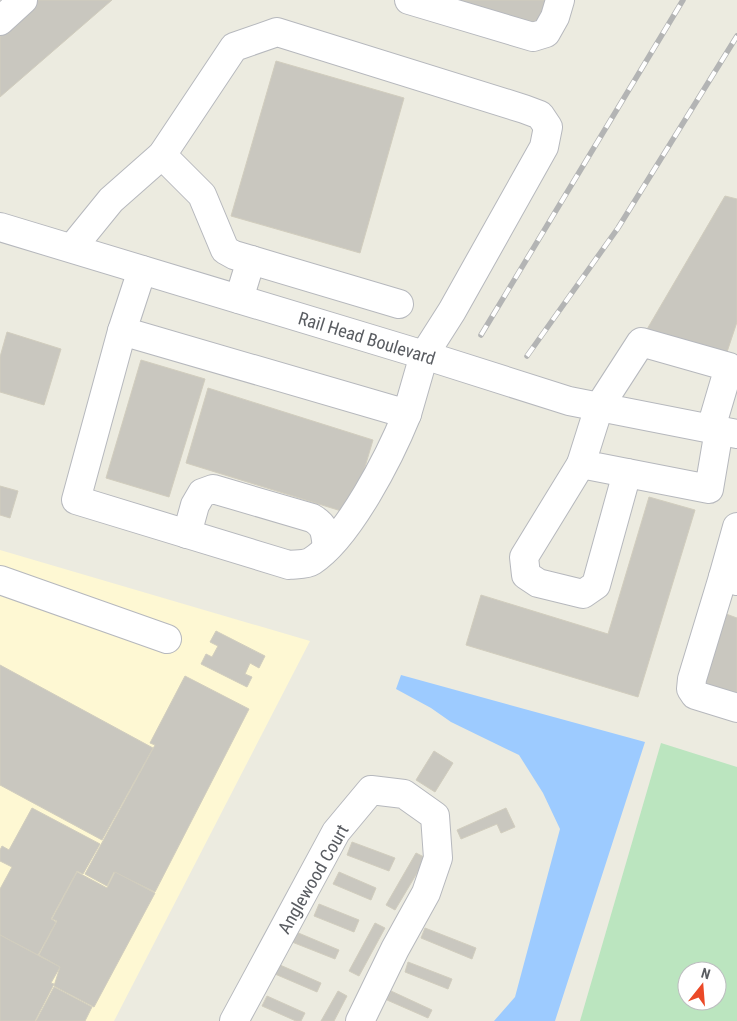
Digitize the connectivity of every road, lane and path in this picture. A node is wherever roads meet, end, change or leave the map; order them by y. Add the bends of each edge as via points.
1 (23, 0) edge
2 (408, 0) edge
3 (560, 0) edge
4 (0, 20) edge
5 (162, 155) junction
6 (0, 227) edge
7 (72, 248) junction
8 (251, 260) junction
9 (142, 270) junction
10 (240, 299) junction
11 (399, 304) dead end
12 (122, 331) junction
13 (424, 355) junction
14 (599, 407) junction
15 (407, 414) junction
16 (722, 431) edge
17 (581, 464) junction
18 (627, 473) junction
19 (737, 527) edge
20 (187, 534) junction
21 (327, 548) junction
22 (730, 579) edge
23 (0, 580) edge
24 (167, 639) dead end
25 (737, 708) edge
26 (234, 1021) edge
27 (360, 1021) edge

1 - 4 street
2 - 3 street via 532,37 546,33 556,17
5 - 7 street via 111,200
5 - 8 street via 202,195 225,250
5 - 13 street via 234,47 277,32 540,115 548,127 544,147
6 - 7 street, Rail Head Boulevard
7 - 9 street, Rail Head Boulevard
8 - 10 street
8 - 11 street
9 - 10 street, Rail Head Boulevard
9 - 12 street
10 - 13 street, Rail Head Boulevard
12 - 15 street
12 - 20 street via 76,500
13 - 14 street, Rail Head Boulevard via 569,401
13 - 15 street
14 - 16 street, Rail Head Boulevard
14 - 16 street via 641,342 729,367
14 - 17 street
15 - 21 street via 394,446 361,503
16 - 18 street via 709,490
17 - 18 street
17 - 18 street via 524,557 526,575 538,583 583,594 596,584
19 - 22 street
20 - 21 street via 290,565 310,562
20 - 21 street via 202,493 213,490 312,518 321,524
22 - 25 street via 691,689 695,695
23 - 24 street
26 - 27 street, Anglewood Court via 336,832 371,790 404,794 435,816 438,858 426,893

